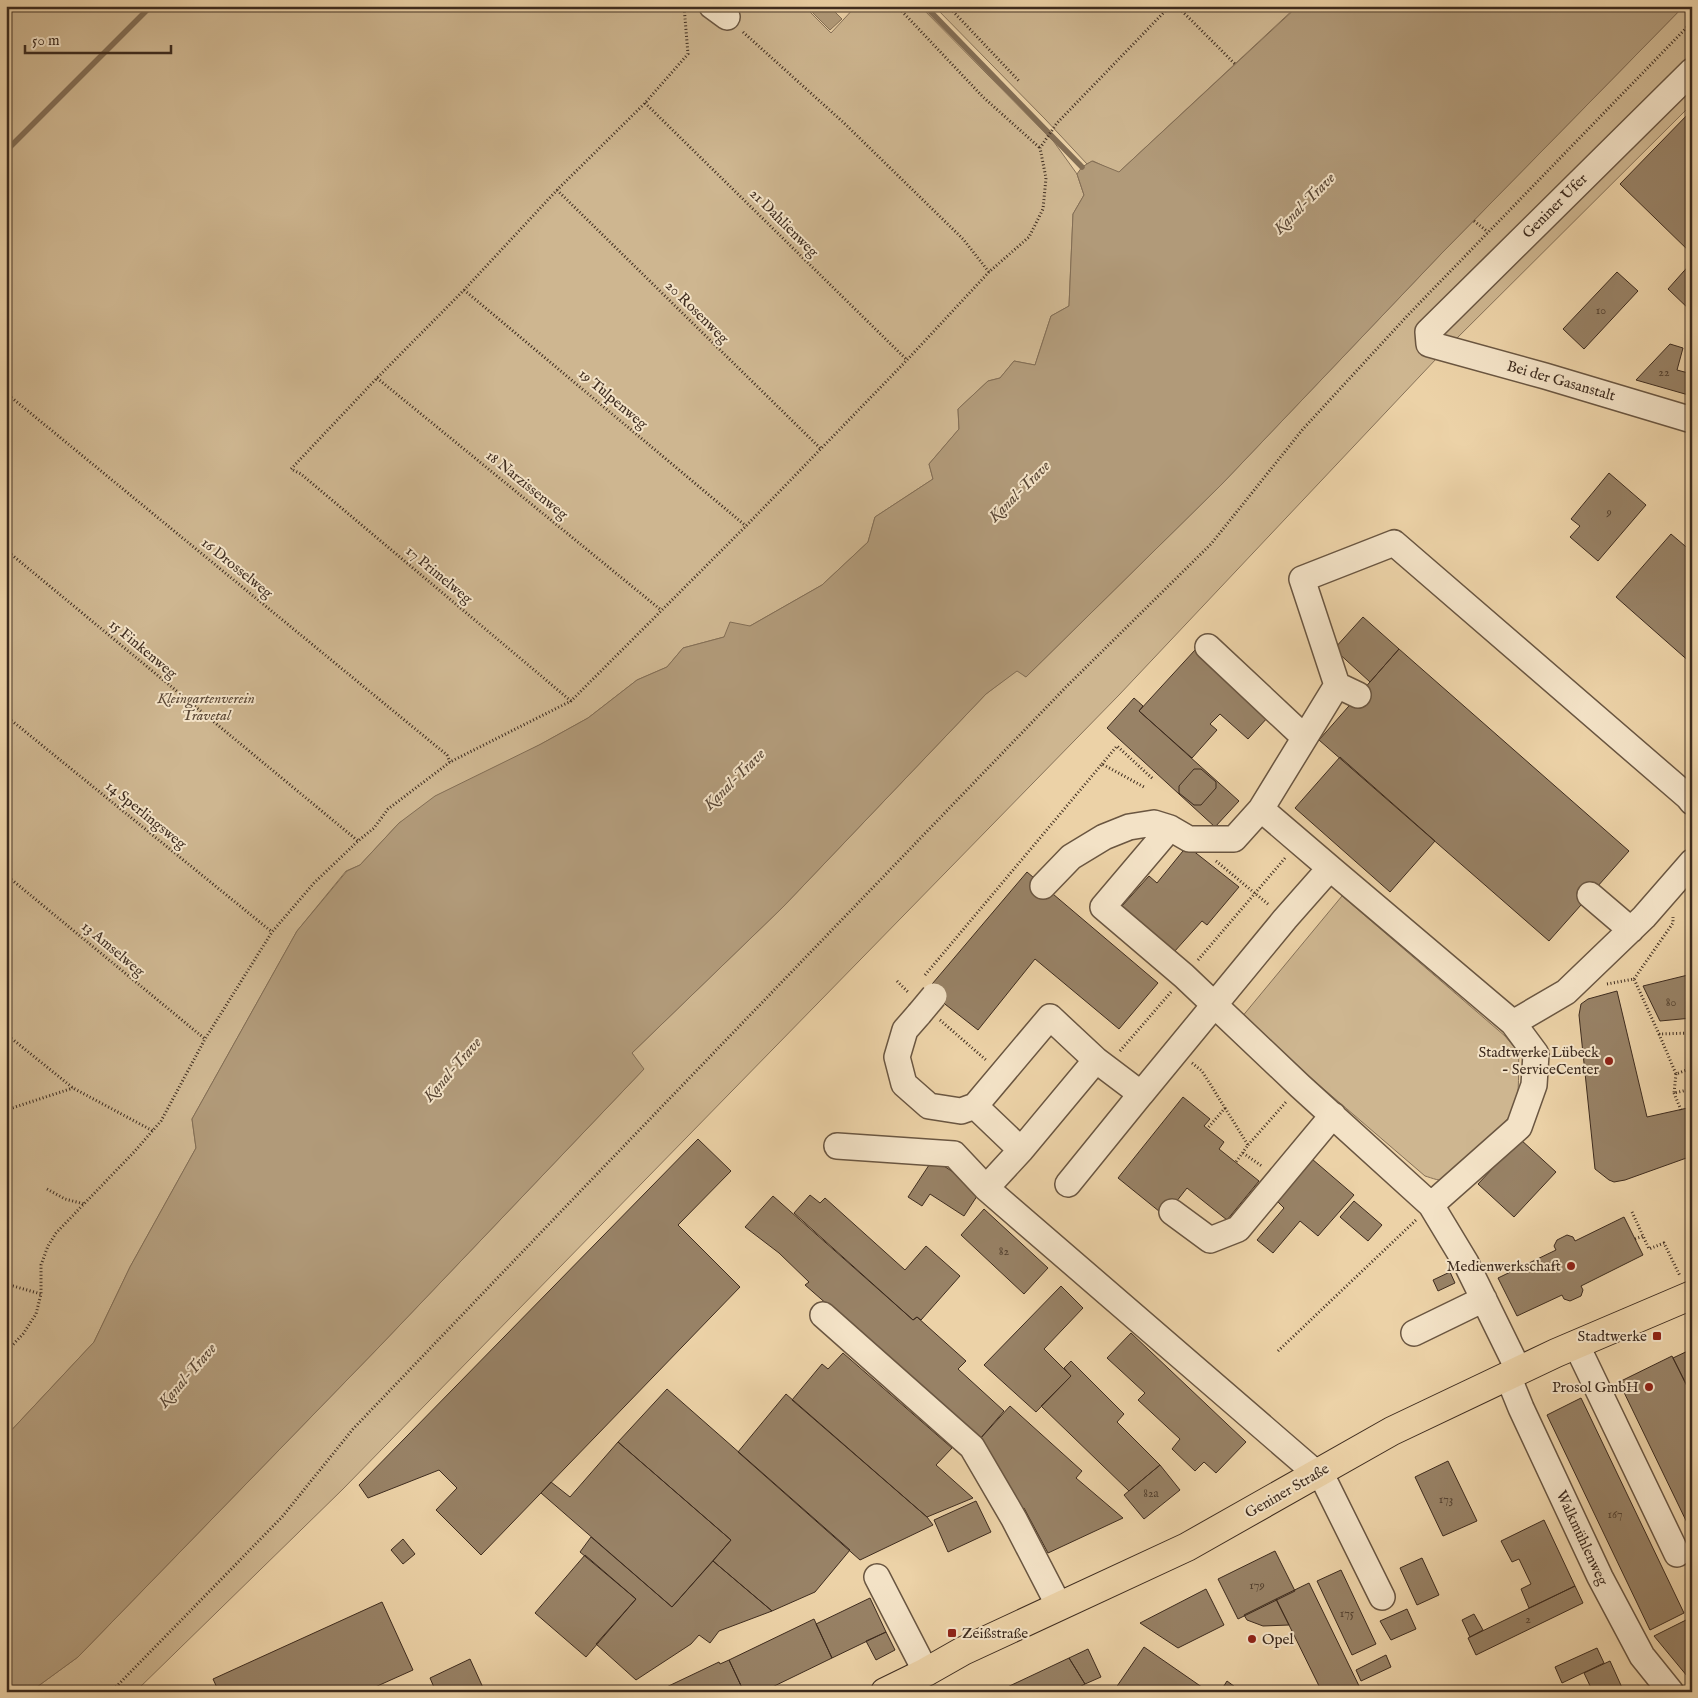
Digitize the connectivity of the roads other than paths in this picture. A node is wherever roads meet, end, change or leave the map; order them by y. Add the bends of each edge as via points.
1 (1692, 71) edge
2 (1429, 344) joint
3 (1692, 420) edge
4 (1208, 647) dead end
5 (1304, 738) junction
6 (1692, 802) edge
7 (1261, 809) junction
8 (1179, 834) junction
9 (1692, 862) edge
10 (1330, 868) junction
11 (1043, 886) dead end
12 (1590, 895) dead end
13 (1631, 930) junction
14 (924, 1001) road end
15 (1213, 1006) junction
16 (1513, 1023) junction
17 (1101, 1063) junction
18 (1141, 1094) junction
19 (975, 1106) junction
20 (1333, 1115) junction
21 (837, 1146) dead end
22 (1021, 1150) junction
23 (1068, 1184) dead end
24 (986, 1188) junction
25 (1431, 1205) junction
26 (1172, 1212) dead end
27 (1691, 1295) edge
28 (1484, 1299) junction
29 (823, 1315) dead end
30 (1414, 1333) dead end
31 (1576, 1344) junction
32 (1514, 1373) junction
33 (1318, 1473) junction
34 (1677, 1554) dead end
35 (877, 1577) dead end
36 (1382, 1598) dead end
37 (1059, 1606) junction
38 (926, 1672) junction
39 (1665, 1690) edge
40 (885, 1692) edge

1 - 2 street, Geniner Ufer via 1428,332
2 - 3 street, Bei der Gasanstalt
4 - 5 street
5 - 6 street via 1348,690 1302,579 1394,543
5 - 7 street
7 - 8 street via 1234,839
7 - 10 street
8 - 11 street via 1154,823 1129,827 1104,837 1071,857
8 - 15 street, Walkmühlenweg via 1103,907 1184,976
9 - 13 street
10 - 15 street
10 - 16 street
12 - 13 street
13 - 16 street via 1566,992
14 - 19 street via 905,1030 897,1057 904,1084 929,1106 961,1111
15 - 18 street
15 - 20 street, Walkmühlenweg
16 - 25 street via 1536,1054 1534,1085 1518,1127
17 - 18 street
17 - 19 street via 1050,1018
17 - 22 street
18 - 23 street
19 - 22 street
20 - 25 street, Walkmühlenweg
20 - 26 street via 1238,1229 1210,1240
21 - 24 street via 954,1154
22 - 24 street
24 - 33 street
25 - 28 street, Walkmühlenweg
27 - 31 main road, Geniner Straße
28 - 30 street
28 - 32 street, Walkmühlenweg
29 - 37 street via 972,1447
31 - 32 main road, Geniner Straße
31 - 34 street
32 - 33 main road, Geniner Straße via 1392,1432
32 - 39 street, Walkmühlenweg via 1521,1408 1600,1577 1642,1656
33 - 36 street
33 - 37 main road, Geniner Straße via 1187,1547
35 - 38 street
37 - 38 main road, Geniner Straße
38 - 40 main road, Geniner Straße

